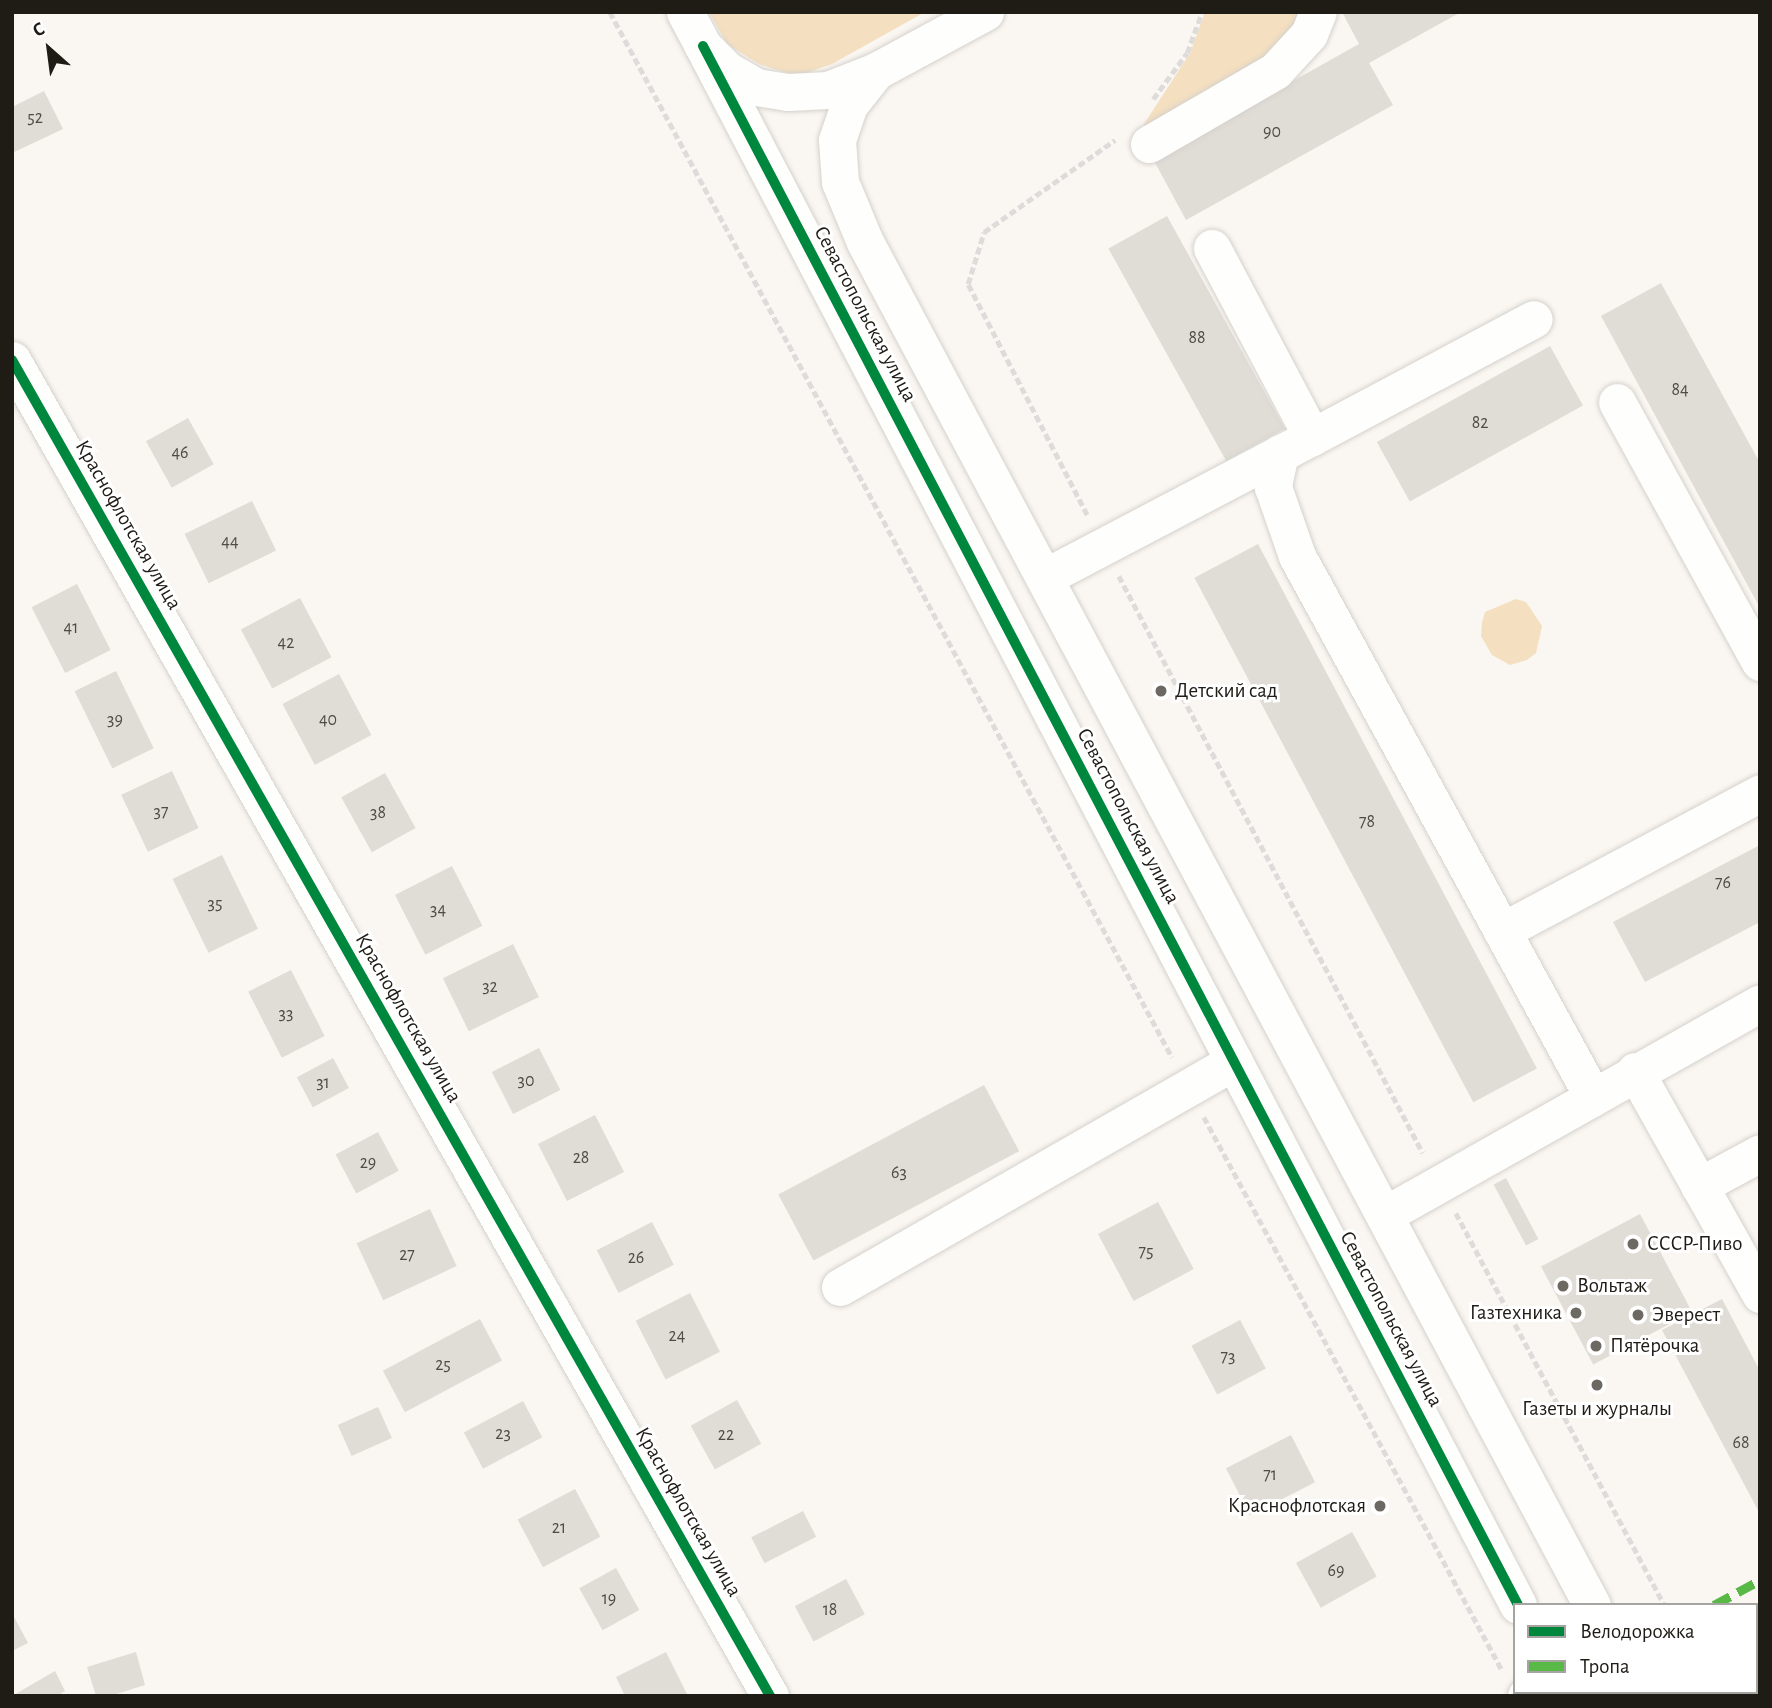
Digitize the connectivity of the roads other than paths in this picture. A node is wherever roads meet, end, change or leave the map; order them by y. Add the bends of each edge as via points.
1 (685, 12) edge
2 (985, 12) edge
3 (1318, 12) edge
4 (703, 46) junction
5 (876, 71) junction
6 (1134, 141) road end
7 (1212, 248) dead end
8 (1534, 319) dead end
9 (12, 360) edge
10 (1617, 402) dead end
11 (1296, 445) junction
12 (1045, 577) junction
13 (1760, 662) edge
14 (1760, 793) edge
15 (1503, 931) junction
16 (1760, 1003) edge
17 (1234, 1061) junction
18 (1635, 1071) junction
19 (1593, 1097) junction
20 (1760, 1153) edge
21 (1699, 1186) junction
22 (1386, 1214) junction
23 (839, 1287) dead end
24 (1760, 1294) edge
25 (1517, 1603) edge
26 (1591, 1603) edge
27 (770, 1696) edge

1 - 4 street, Севастопольская улица
2 - 5 street
3 - 6 street via 1310,34 1275,71
4 - 5 street via 727,70 756,87 788,92 828,90
4 - 17 street, Севастопольская улица
5 - 12 street, Севастопольская улица via 849,105 837,140 840,182 865,242
7 - 11 street
8 - 11 street
9 - 27 street, Краснофлотская улица
10 - 13 street
11 - 12 street
11 - 15 street via 1273,486 1297,556
12 - 22 street, Севастопольская улица
14 - 15 street
15 - 19 street
16 - 18 street
17 - 23 street
17 - 25 street, Севастопольская улица
18 - 19 street
18 - 21 street
19 - 22 street
20 - 21 street
21 - 24 street
22 - 26 street, Севастопольская улица

